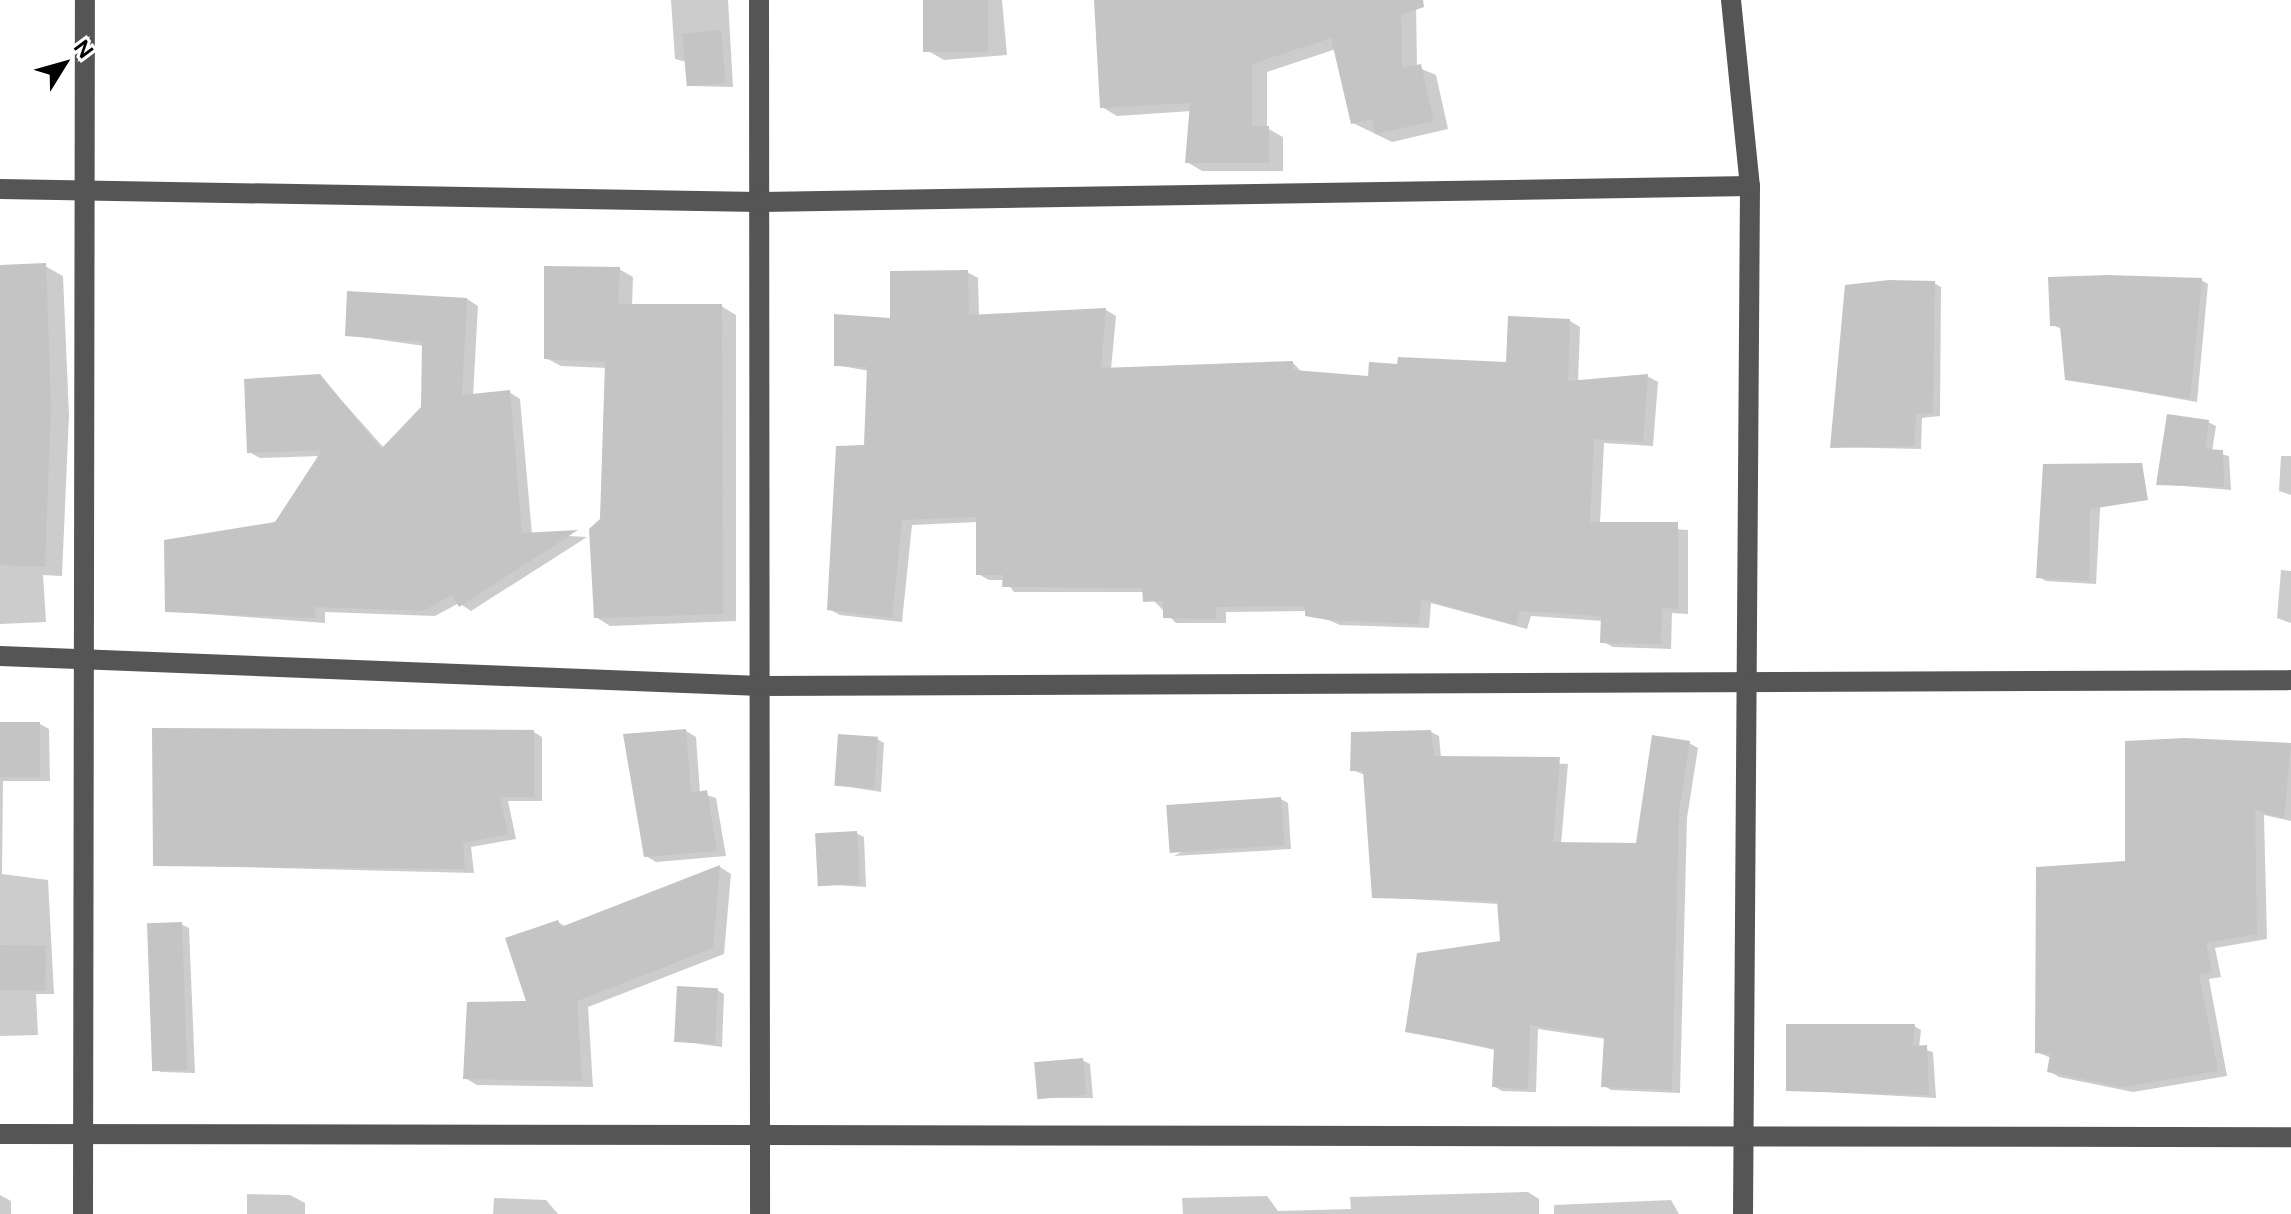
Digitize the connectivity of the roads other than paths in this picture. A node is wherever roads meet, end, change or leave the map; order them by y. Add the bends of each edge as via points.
1 (85, 0) edge
2 (759, 0) edge
3 (1731, 0) edge
4 (1750, 186) junction
5 (0, 189) edge
6 (85, 189) junction
7 (759, 202) junction
8 (0, 656) edge
9 (84, 656) junction
10 (1742, 678) junction
11 (2291, 680) edge
12 (760, 686) junction
13 (0, 1134) edge
14 (83, 1134) junction
15 (760, 1134) junction
16 (1742, 1137) junction
17 (2291, 1137) edge
18 (83, 1214) edge
19 (760, 1214) edge
20 (1743, 1214) edge

1 - 6 street
2 - 7 street
3 - 4 street
4 - 7 street
4 - 10 street
5 - 6 street
6 - 7 street
6 - 9 street
7 - 12 street
8 - 9 street
9 - 12 street
9 - 14 street
10 - 11 street
10 - 12 street
10 - 16 street
12 - 15 street
13 - 14 street
14 - 15 street
14 - 18 street
15 - 16 street
15 - 19 street
16 - 17 street
16 - 20 street

